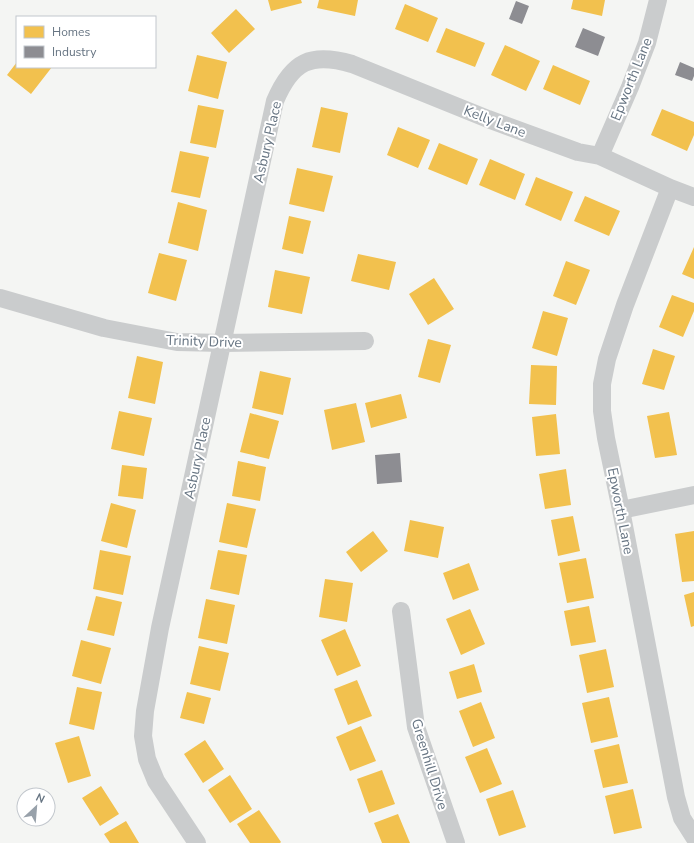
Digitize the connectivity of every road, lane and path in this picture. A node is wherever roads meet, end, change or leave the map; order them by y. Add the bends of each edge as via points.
1 (658, 0) edge
2 (296, 68) joint
3 (600, 156) junction
4 (670, 188) junction
5 (694, 197) edge
6 (0, 298) edge
7 (365, 341) dead end
8 (223, 343) junction
9 (694, 496) edge
10 (621, 510) junction
11 (401, 611) dead end
12 (694, 837) edge
13 (197, 843) edge
14 (456, 843) edge

1 - 3 street, Epworth Lane via 648,43
2 - 3 street, Kelly Lane via 319,58 346,62 488,119 578,152
2 - 8 street, Asbury Place via 280,88 275,101
3 - 4 street, Kelly Lane
4 - 5 street, Kelly Lane
4 - 10 street, Epworth Lane via 614,335 602,384 606,438
6 - 8 street, Trinity Drive via 104,328 155,339
7 - 8 street, Trinity Drive
8 - 13 street, Asbury Place via 144,711 143,736 147,759 156,781
9 - 10 street
10 - 12 street, Epworth Lane via 676,797 682,818
11 - 14 street, Greenhill Drive via 416,727

